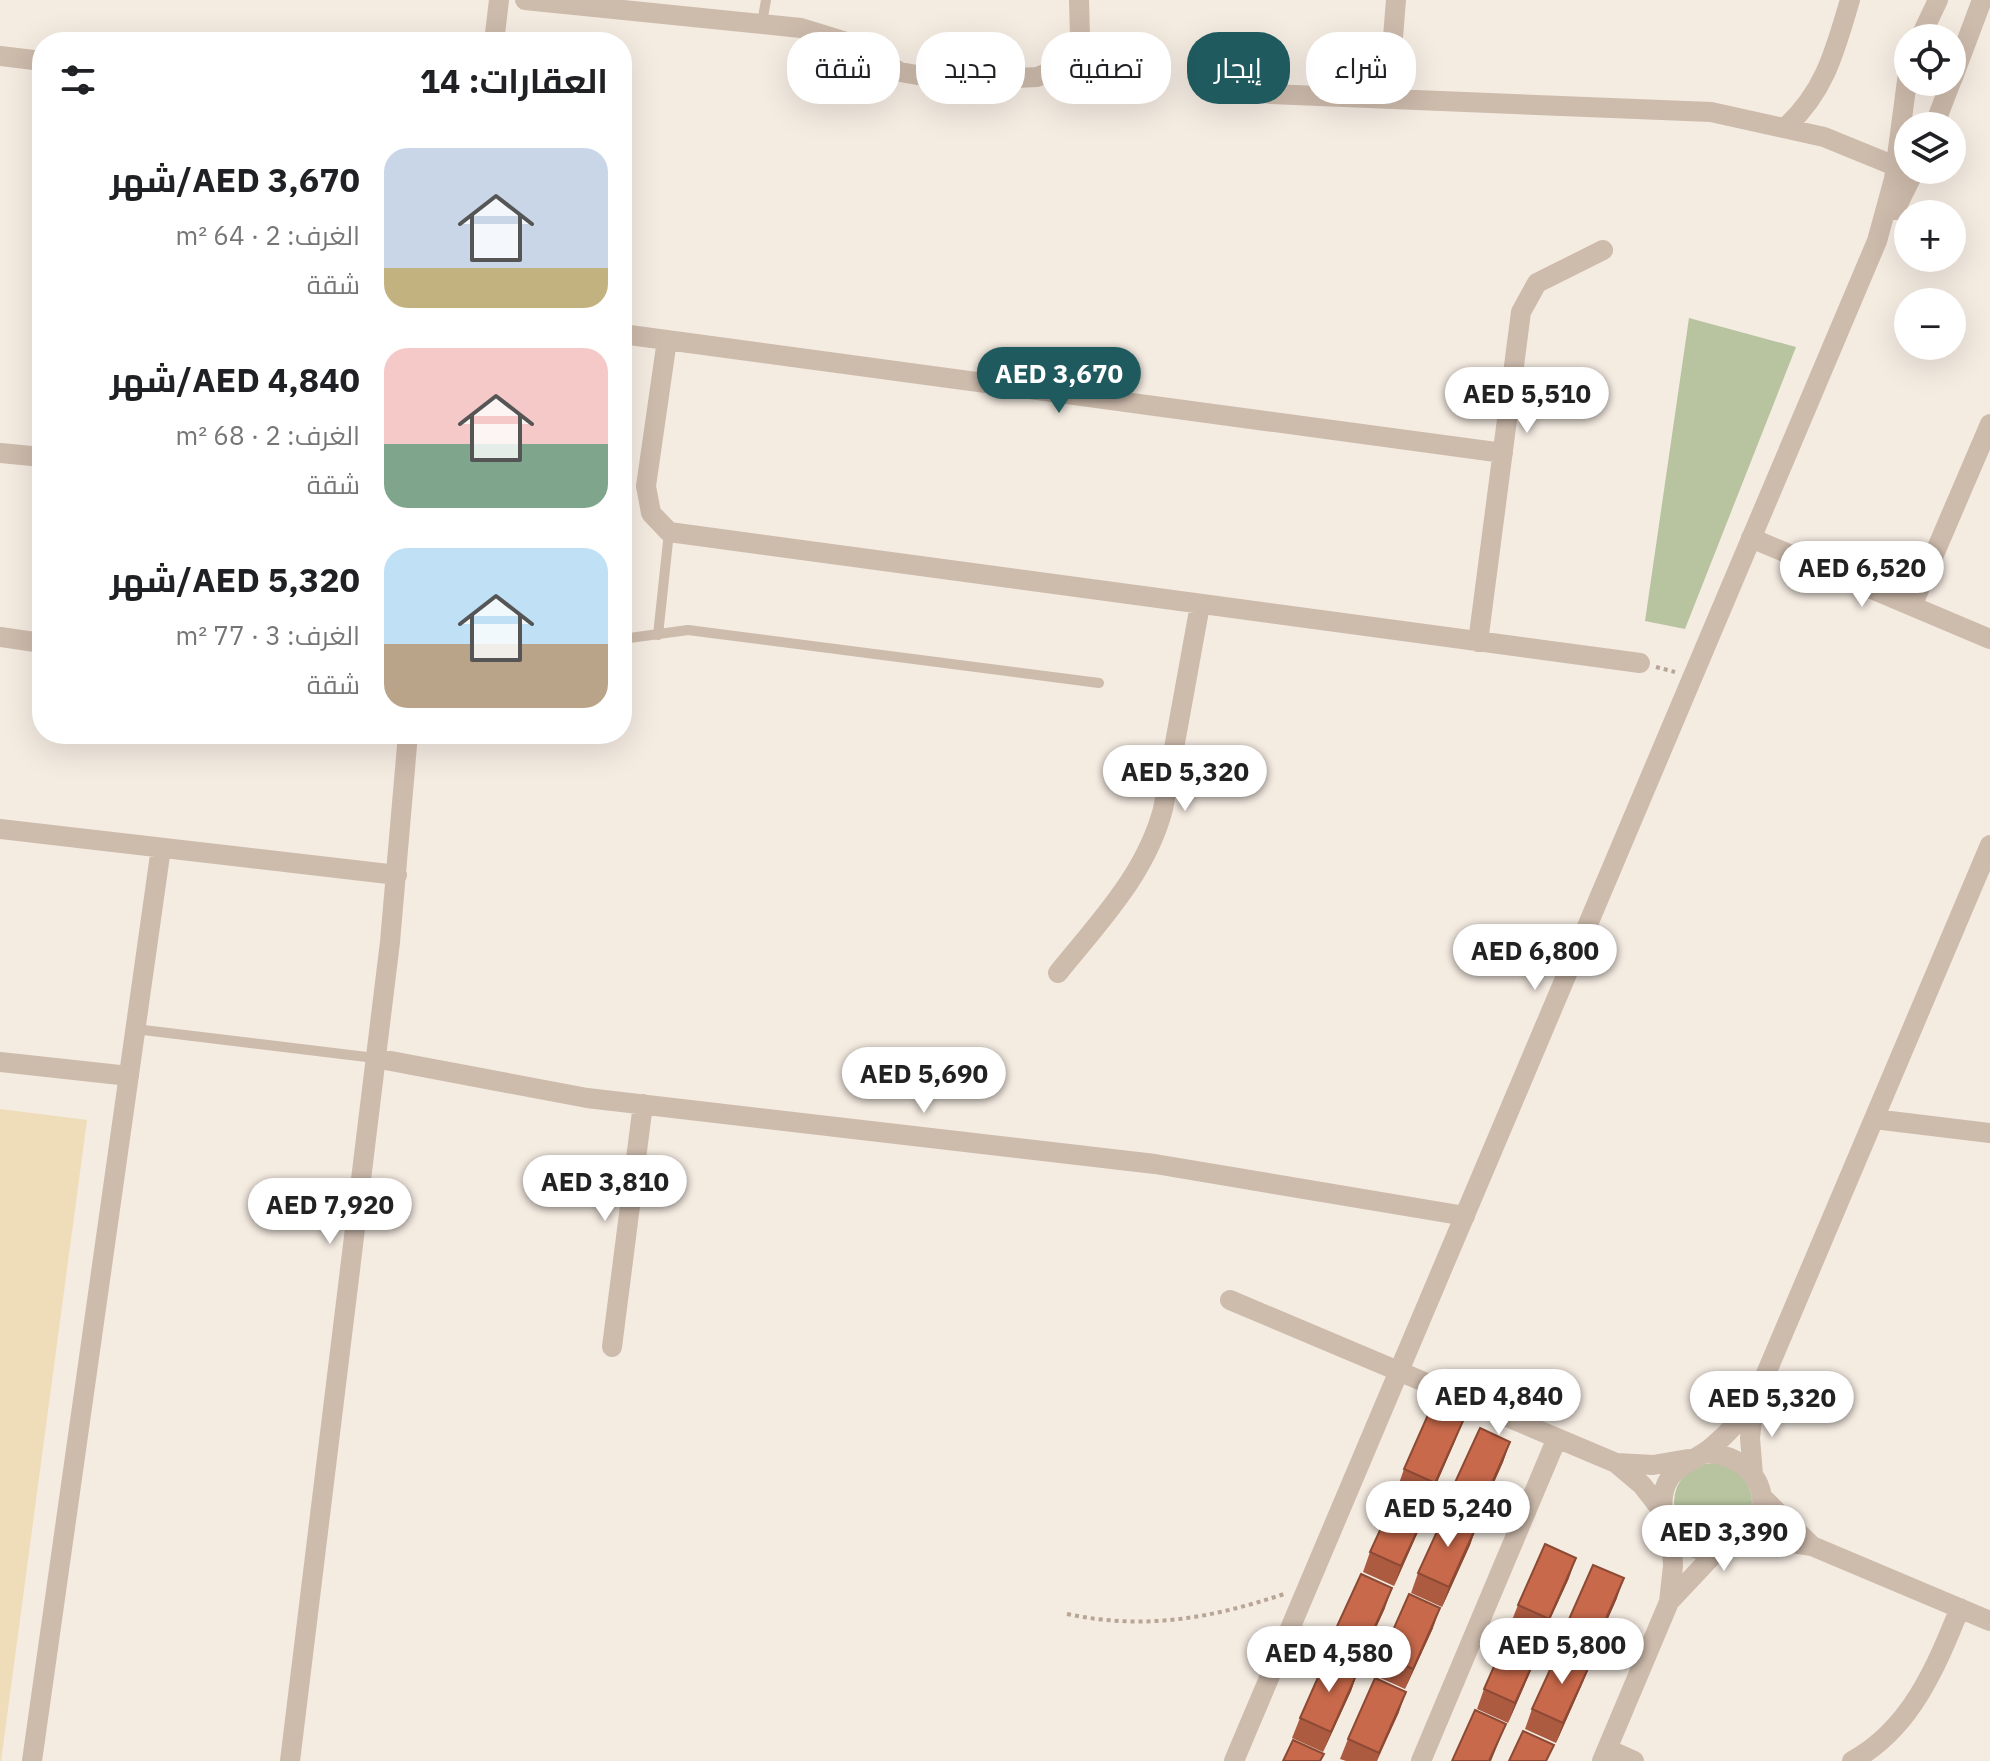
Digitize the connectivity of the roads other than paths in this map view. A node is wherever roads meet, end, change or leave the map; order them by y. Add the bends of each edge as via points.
1 (499, 0) edge
2 (525, 0) edge
3 (766, 0) edge
4 (1079, 0) edge
5 (1396, 0) edge
6 (1850, 0) edge
7 (1938, 0) edge
8 (1982, 0) edge
9 (762, 23) junction
10 (1927, 24) edge
11 (495, 32) edge
12 (1393, 32) edge
13 (1966, 43) edge
14 (0, 56) edge
15 (32, 60) edge
16 (1416, 100) edge
17 (1787, 126) junction
18 (1894, 164) edge
19 (1899, 184) edge
20 (1603, 250) dead end
21 (632, 335) edge
22 (667, 340) junction
23 (1990, 424) edge
24 (0, 453) edge
25 (1503, 453) junction
26 (32, 456) edge
27 (669, 532) junction
28 (1751, 538) junction
29 (1200, 605) junction
30 (1912, 606) junction
31 (658, 635) junction
32 (0, 637) edge
33 (632, 638) edge
34 (1990, 639) edge
35 (32, 642) edge
36 (1478, 642) junction
37 (1640, 663) road end
38 (1099, 683) dead end
39 (407, 744) edge
40 (0, 829) edge
41 (1990, 845) edge
42 (161, 848) junction
43 (397, 875) junction
44 (1982, 882) edge
45 (1058, 973) dead end
46 (135, 1029) junction
47 (375, 1058) junction
48 (0, 1062) edge
49 (129, 1076) junction
50 (643, 1104) junction
51 (1874, 1119) junction
52 (1990, 1133) edge
53 (1465, 1216) junction
54 (1230, 1300) dead end
55 (612, 1347) dead end
56 (1399, 1370) junction
57 (1754, 1402) junction
58 (1557, 1438) junction
59 (1697, 1456) junction
60 (1616, 1463) junction
61 (1753, 1475) junction
62 (1761, 1496) junction
63 (1667, 1521) junction
64 (1740, 1544) junction
65 (1812, 1546) junction
66 (1716, 1552) junction
67 (1669, 1602) junction
68 (1960, 1608) junction
69 (1990, 1621) edge
70 (1604, 1755) edge
71 (32, 1761) edge
72 (290, 1761) edge
73 (1234, 1761) edge
74 (1421, 1761) edge
75 (1634, 1761) edge
76 (1852, 1761) edge

1 - 11 street
2 - 9 street
3 - 9 lane
4 - 9 street via 1081,27 1073,54 1060,68 1037,77 917,77 837,37
5 - 12 street
6 - 17 street via 1824,82
7 - 10 street
8 - 13 street
14 - 15 street
16 - 17 street via 1673,109
17 - 18 street
19 - 28 street
20 - 25 street via 1546,277 1524,301
21 - 22 street
22 - 25 street
22 - 27 street via 646,486 651,513
23 - 30 street
24 - 26 street
25 - 36 street
27 - 29 street
27 - 31 lane
28 - 30 street
28 - 53 street
29 - 36 street
29 - 45 street via 1153,840 1130,883
30 - 34 street
31 - 33 lane
31 - 38 lane via 688,630
32 - 35 street
36 - 37 street
39 - 43 street
40 - 42 street
41 - 44 street
42 - 43 street
42 - 46 street
43 - 47 street
44 - 51 street
46 - 47 lane
46 - 49 street
47 - 50 street
47 - 72 street
48 - 49 street
49 - 71 street
50 - 53 street via 1155,1164
50 - 55 street
51 - 52 street
51 - 57 street
53 - 56 street
54 - 56 street
56 - 58 street
56 - 73 street
57 - 59 street
57 - 61 street
58 - 60 street
58 - 74 street
59 - 60 street via 1653,1465
59 - 61 street via 1730,1457
59 - 63 street via 1667,1481
60 - 63 street via 1642,1485
61 - 62 street
62 - 64 street via 1761,1515
62 - 65 street
63 - 66 street via 1691,1548
63 - 67 street via 1673,1566
64 - 65 street
64 - 66 street
65 - 68 street
66 - 67 street
67 - 70 street
68 - 69 street
68 - 76 street via 1927,1686 1884,1738
70 - 75 street

